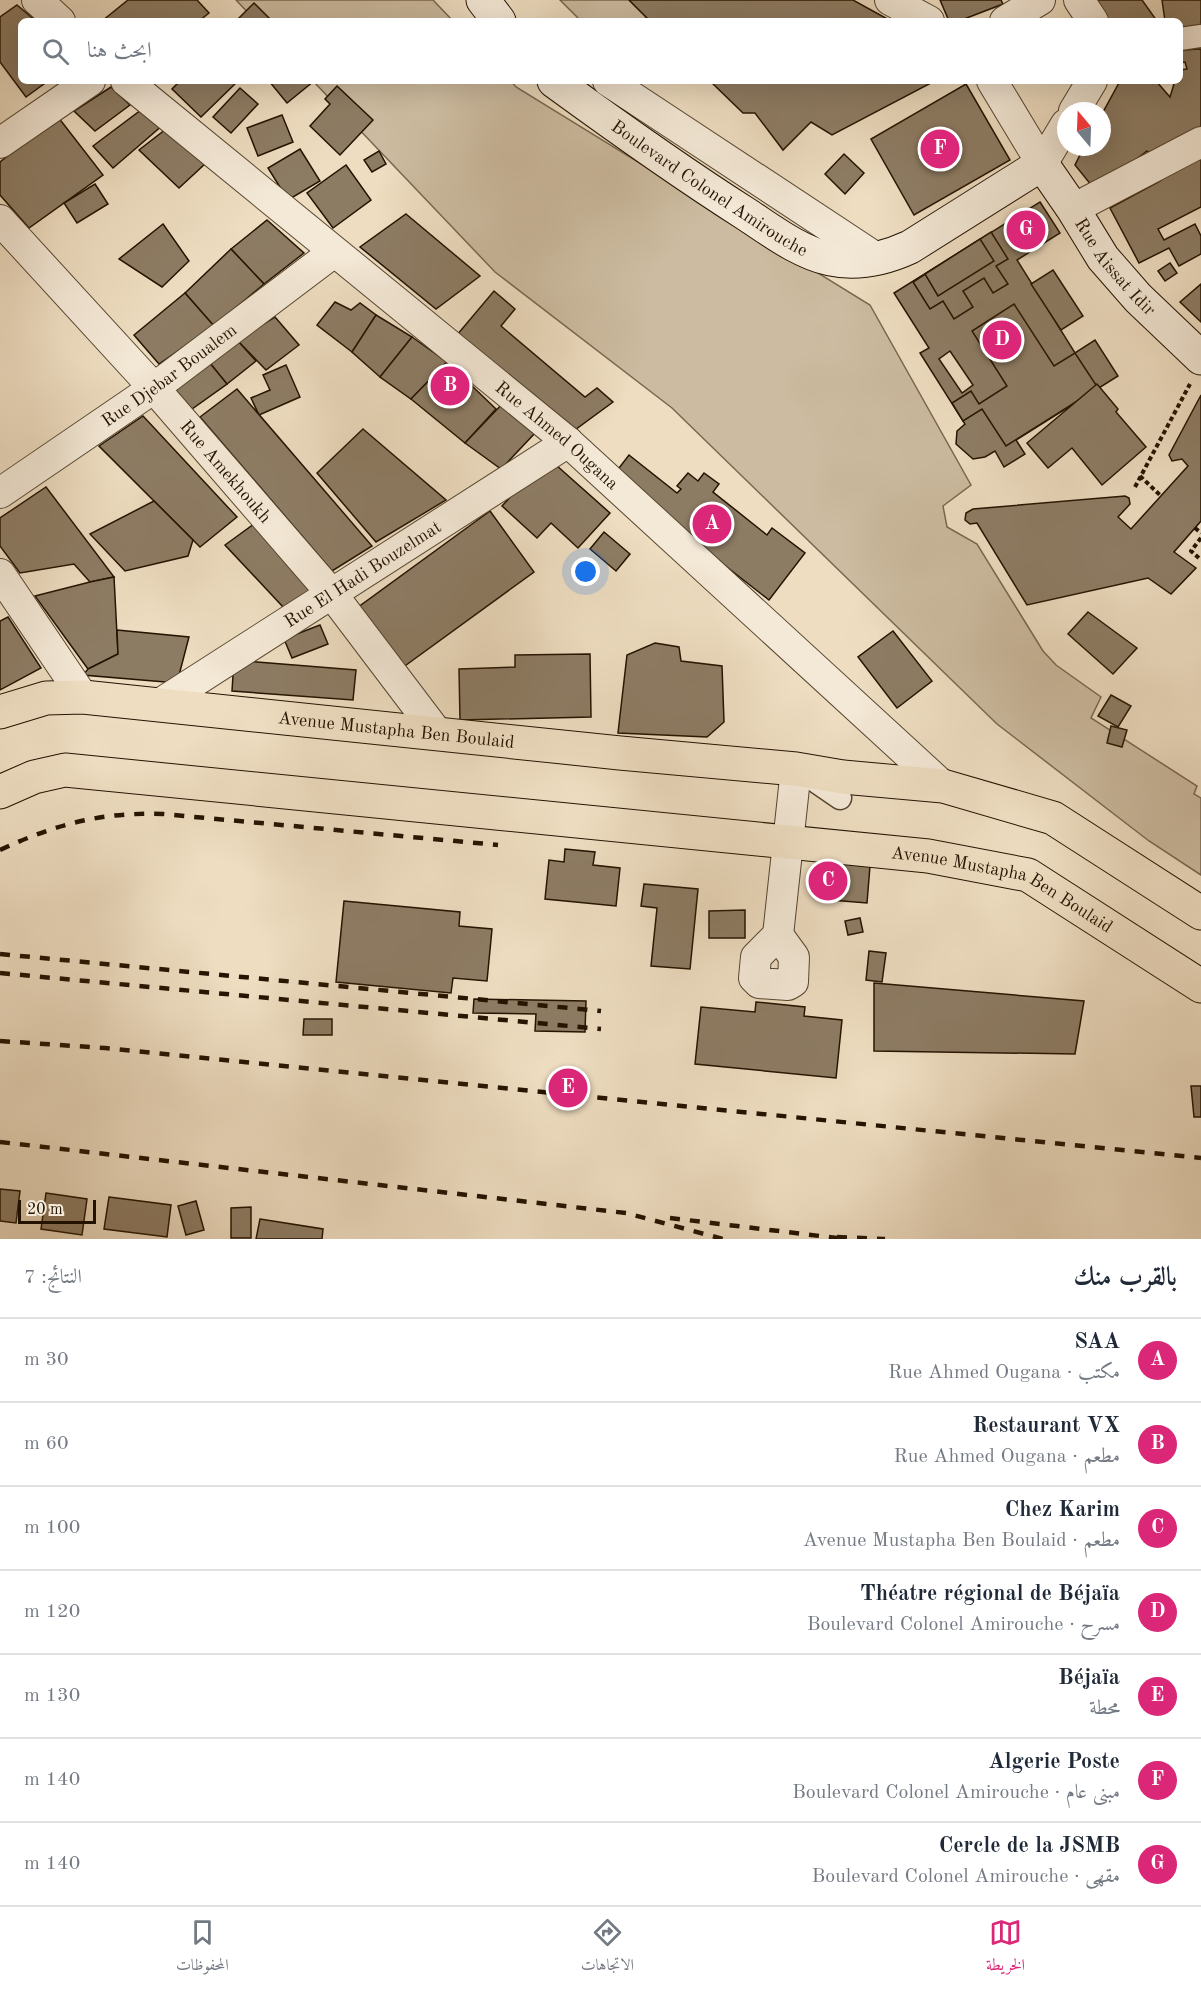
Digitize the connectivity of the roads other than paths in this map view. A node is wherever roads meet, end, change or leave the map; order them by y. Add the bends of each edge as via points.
1 (37, 0) edge
2 (483, 0) edge
3 (890, 0) edge
4 (1040, 0) edge
5 (1079, 0) edge
6 (57, 18) edge
7 (497, 18) edge
8 (923, 18) edge
9 (1010, 18) edge
10 (1091, 18) edge
11 (1201, 36) edge
12 (1183, 39) edge
13 (86, 84) edge
14 (130, 84) edge
15 (558, 84) edge
16 (613, 84) edge
17 (994, 84) edge
18 (1090, 84) edge
19 (1079, 102) edge
20 (1057, 139) edge
21 (1201, 142) edge
22 (0, 143) edge
23 (1042, 164) junction
24 (1073, 209) junction
25 (0, 220) edge
26 (334, 252) junction
27 (878, 260) junction
28 (1198, 368) edge
29 (154, 388) junction
30 (568, 442) junction
31 (0, 493) edge
32 (0, 574) edge
33 (332, 594) junction
34 (83, 697) junction
35 (158, 705) junction
36 (0, 712) edge
37 (438, 734) junction
38 (796, 769) junction
39 (943, 786) junction
40 (0, 792) edge
41 (840, 798) dead end
42 (836, 831) dead end
43 (788, 842) junction
44 (1201, 913) edge
45 (778, 935) dead end
46 (1201, 986) edge

1 - 6 street
2 - 7 main road
3 - 8 street
4 - 9 street
5 - 10 street
11 - 12 street
13 - 22 street
14 - 26 street, Rue Ahmed Ougana
15 - 27 main road, Boulevard Colonel Amirouche via 800,248 829,259
16 - 27 street, Boulevard Colonel Amirouche
17 - 23 street
18 - 19 street
20 - 23 street
21 - 24 street
23 - 24 main road, Rue Aissat Idir
23 - 27 main road, Boulevard Colonel Amirouche via 910,248
24 - 28 main road, Rue Aissat Idir via 1103,258
25 - 29 street, Rue Amekhoukh
26 - 29 street, Rue Djebar Boualem
26 - 30 street, Rue Ahmed Ougana
29 - 31 street, Rue Djebar Boualem
29 - 33 street, Rue Amekhoukh
30 - 33 street, Rue El Hadi Bouzelmat
30 - 39 street, Rue Ahmed Ougana
32 - 34 street
33 - 35 street, Rue El Hadi Bouzelmat
33 - 37 street, Rue Amekhoukh
34 - 35 main road, Avenue Mustapha Ben Boulaid
34 - 36 main road, Avenue Mustapha Ben Boulaid via 46,698
35 - 37 main road, Avenue Mustapha Ben Boulaid
37 - 38 main road, Avenue Mustapha Ben Boulaid
38 - 39 main road, Avenue Mustapha Ben Boulaid
38 - 41 street
38 - 43 street
39 - 44 main road, Avenue Mustapha Ben Boulaid via 1053,818
40 - 43 main road, Avenue Mustapha Ben Boulaid via 34,777 65,770
42 - 43 street
43 - 45 street
43 - 46 main road, Avenue Mustapha Ben Boulaid via 928,856 1028,875

